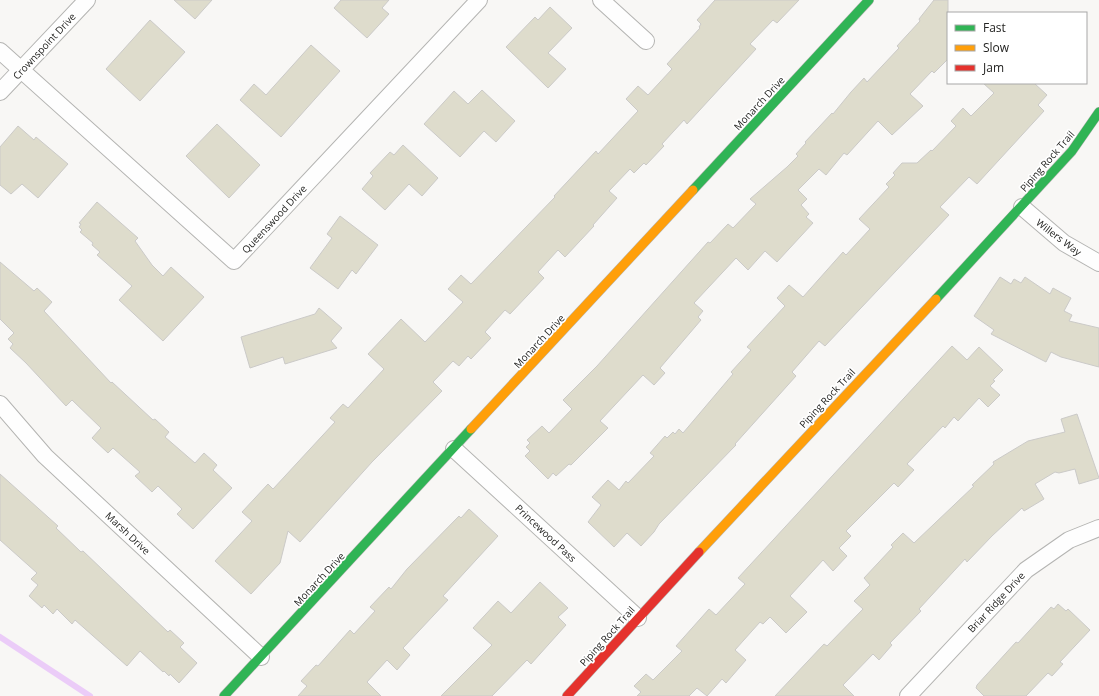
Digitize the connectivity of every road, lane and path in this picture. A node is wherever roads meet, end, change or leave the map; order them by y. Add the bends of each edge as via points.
1 (87, 0) edge
2 (479, 0) edge
3 (601, 0) edge
4 (869, 0) edge
5 (646, 41) dead end
6 (0, 51) edge
7 (21, 70) junction
8 (0, 92) edge
9 (1099, 112) edge
10 (1022, 207) junction
11 (1099, 263) edge
12 (0, 404) edge
13 (454, 449) junction
14 (1099, 528) edge
15 (638, 618) junction
16 (261, 657) junction
17 (224, 696) edge
18 (567, 696) edge
19 (908, 696) edge

1 - 7 street, Crownspoint Drive
2 - 7 street, Queenswood Drive via 234,261
3 - 5 street
4 - 13 street, Monarch Drive
6 - 7 street, Queenswood Drive
7 - 8 street, Crownspoint Drive
9 - 10 street, Piping Rock Trail via 1072,151
10 - 11 street, Willers Way via 1064,243
10 - 15 street, Piping Rock Trail
12 - 16 street, Marsh Drive via 46,456
13 - 15 street, Princewood Pass
13 - 16 street, Monarch Drive
14 - 19 street, Briar Ridge Drive via 1069,540 1026,570
15 - 18 street, Piping Rock Trail
16 - 17 street, Monarch Drive

